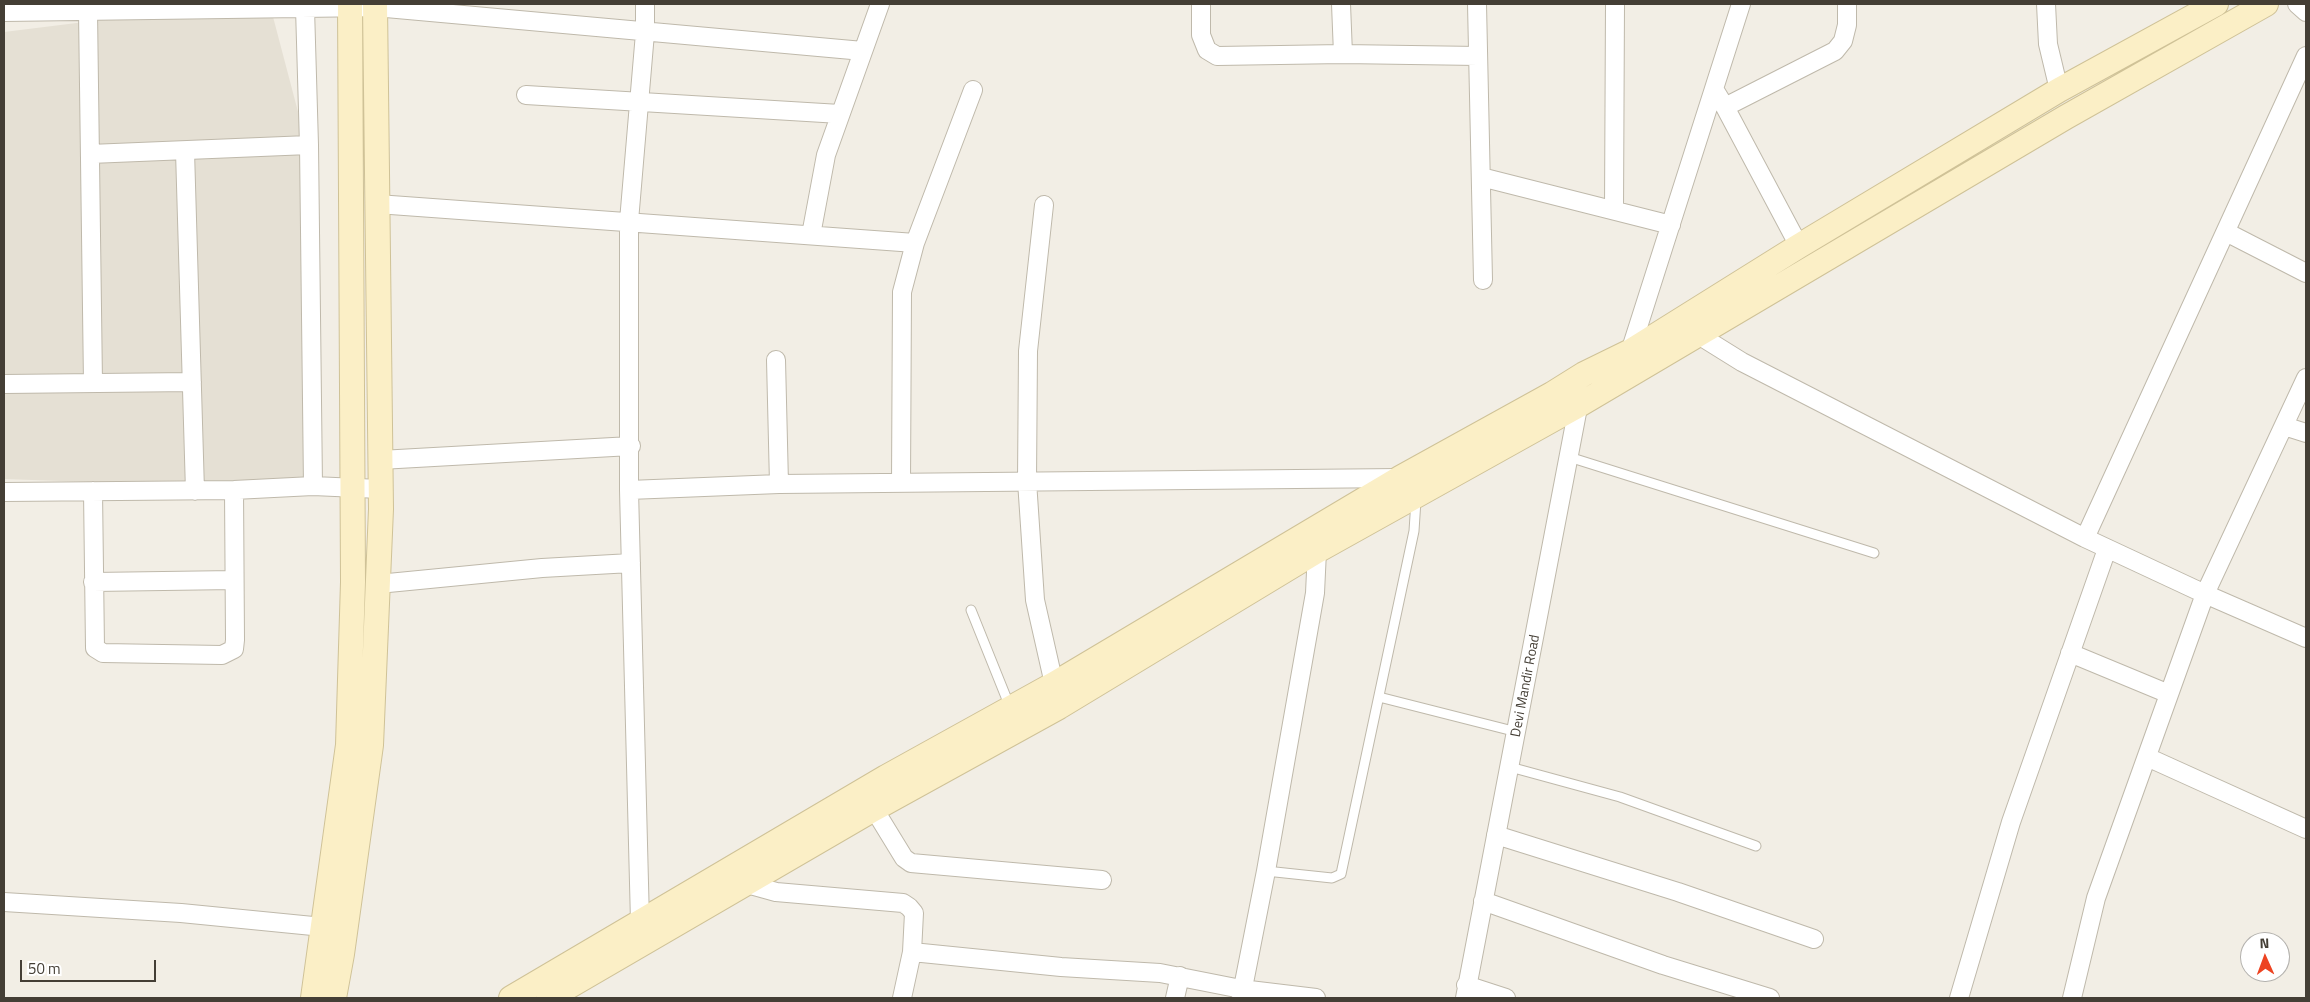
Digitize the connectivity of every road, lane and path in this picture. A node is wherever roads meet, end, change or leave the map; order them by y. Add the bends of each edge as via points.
1 (645, 4) edge
2 (880, 4) edge
3 (1200, 4) edge
4 (1342, 4) edge
5 (1477, 4) edge
6 (1616, 4) edge
7 (1741, 4) edge
8 (1847, 4) edge
9 (2046, 4) edge
10 (2216, 4) edge
11 (2266, 4) edge
12 (2297, 4) edge
13 (375, 5) edge
14 (350, 6) edge
15 (305, 8) junction
16 (88, 11) junction
17 (4, 12) edge
18 (2306, 12) edge
19 (645, 33) junction
20 (863, 51) junction
21 (1344, 54) junction
22 (1478, 56) junction
23 (2306, 56) edge
24 (1714, 89) junction
25 (973, 90) dead end
26 (2059, 90) junction
27 (526, 95) dead end
28 (637, 103) junction
29 (1725, 108) junction
30 (840, 114) junction
31 (309, 145) junction
32 (185, 151) junction
33 (90, 154) junction
34 (1481, 177) junction
35 (377, 204) junction
36 (1044, 205) dead end
37 (1614, 210) junction
38 (629, 221) junction
39 (1671, 225) junction
40 (2226, 232) junction
41 (811, 235) junction
42 (915, 243) junction
43 (1799, 246) junction
44 (2306, 273) edge
45 (1483, 280) dead end
46 (1697, 334) junction
47 (1630, 351) junction
48 (776, 360) dead end
49 (1584, 374) junction
50 (1622, 377) junction
51 (2306, 378) edge
52 (192, 382) junction
53 (93, 383) junction
54 (4, 384) edge
55 (1579, 405) junction
56 (2284, 426) junction
57 (2306, 433) edge
58 (631, 446) junction
59 (1569, 457) junction
60 (380, 460) junction
61 (1400, 478) junction
62 (1026, 481) junction
63 (901, 482) junction
64 (779, 484) junction
65 (313, 486) junction
66 (234, 490) junction
67 (353, 490) junction
68 (380, 490) junction
69 (629, 490) junction
70 (93, 491) junction
71 (195, 491) junction
72 (4, 492) edge
73 (1416, 496) junction
74 (2085, 538) junction
75 (2107, 549) junction
76 (1317, 551) junction
77 (1874, 553) dead end
78 (631, 563) junction
79 (234, 580) junction
80 (93, 582) junction
81 (378, 584) junction
82 (2205, 594) junction
83 (971, 610) dead end
84 (2306, 638) edge
85 (2070, 653) junction
86 (1054, 684) junction
87 (2169, 694) junction
88 (1379, 697) junction
89 (1014, 719) junction
90 (1517, 732) junction
91 (2147, 758) junction
92 (1510, 767) junction
93 (874, 809) junction
94 (2306, 829) edge
95 (1496, 835) junction
96 (1756, 846) dead end
97 (1266, 870) junction
98 (721, 875) junction
99 (1102, 880) dead end
100 (745, 884) junction
101 (1483, 900) junction
102 (4, 902) edge
103 (640, 922) junction
104 (323, 927) junction
105 (1814, 939) dead end
106 (912, 952) junction
107 (1180, 976) junction
108 (1465, 991) edge
109 (1241, 994) edge
110 (313, 998) edge
111 (334, 998) edge
112 (511, 998) edge
113 (549, 998) edge
114 (902, 998) edge
115 (1175, 998) edge
116 (1316, 998) edge
117 (1506, 998) edge
118 (1770, 998) edge
119 (1959, 998) edge
120 (2072, 998) edge

1 - 19 street
2 - 20 street
3 - 21 street via 1201,35 1206,50 1217,56
4 - 21 street
5 - 22 street
6 - 37 street
7 - 24 street
8 - 29 street via 1843,41 1835,51
9 - 26 street via 2048,44
10 - 26 street
11 - 46 street via 2057,122
12 - 18 street
13 - 14 street
13 - 19 street
13 - 35 street
14 - 15 street
14 - 67 street
15 - 16 street
15 - 31 street
16 - 17 street
16 - 33 street
19 - 20 street
19 - 28 street
20 - 30 street
21 - 22 street
22 - 34 street
23 - 40 street
24 - 29 street
24 - 39 street
25 - 42 street
26 - 43 street
27 - 28 street
28 - 30 street
28 - 38 street
29 - 43 street
30 - 41 street via 826,155
31 - 32 street
31 - 65 street
32 - 33 street
32 - 52 street
33 - 53 street
34 - 37 street
34 - 45 street
35 - 38 street
35 - 60 street
36 - 62 street via 1028,351
37 - 39 street
38 - 41 street
38 - 58 street
39 - 47 street
40 - 44 street
40 - 74 street
41 - 42 street
42 - 63 street via 902,292
43 - 47 street
46 - 50 street
46 - 74 street via 1742,362
47 - 49 street
47 - 50 street
48 - 64 street
49 - 55 street, Devi Mandir Road
49 - 61 street
50 - 55 street
51 - 56 street
52 - 53 street
52 - 71 street
53 - 54 street
55 - 59 street, Devi Mandir Road
55 - 73 street
56 - 57 street
56 - 82 street
58 - 60 street
58 - 69 street
59 - 77 lane
59 - 90 street, Devi Mandir Road
60 - 68 street
61 - 62 street
61 - 86 street
62 - 63 street
62 - 86 street via 1035,600
63 - 64 street
64 - 69 street
65 - 66 street
65 - 67 street
66 - 71 street
66 - 79 street
67 - 68 street
67 - 104 street via 348,745
68 - 81 street
69 - 78 street
70 - 71 street
70 - 72 street
70 - 80 street
73 - 76 street
73 - 88 lane via 1414,531
74 - 75 street
75 - 82 street
75 - 85 street
76 - 89 street via 1059,707
76 - 97 street via 1315,593
78 - 81 street
78 - 103 street
79 - 80 street
79 - 80 street via 234,649 222,655 98,652 94,638
81 - 111 street via 370,745
82 - 84 street
82 - 87 street
83 - 89 lane
85 - 87 street
85 - 119 street via 2010,822
86 - 89 street
87 - 91 street
88 - 90 lane
88 - 97 lane via 1340,874 1332,878
89 - 93 street
89 - 98 street via 886,777
90 - 92 street, Devi Mandir Road
91 - 94 street
91 - 120 street via 2096,898
92 - 95 street, Devi Mandir Road
92 - 96 lane via 1620,797
93 - 99 street via 910,863
93 - 100 street
95 - 101 street, Devi Mandir Road
95 - 105 street
97 - 109 street
98 - 100 street
98 - 103 street
100 - 106 street via 776,892 904,904 914,913
100 - 113 street
101 - 108 street, Devi Mandir Road
101 - 118 street via 1663,965
102 - 104 street via 190,914
103 - 112 street
104 - 110 street
106 - 107 street
106 - 114 street
107 - 109 street
107 - 115 street
108 - 117 street
109 - 116 street

